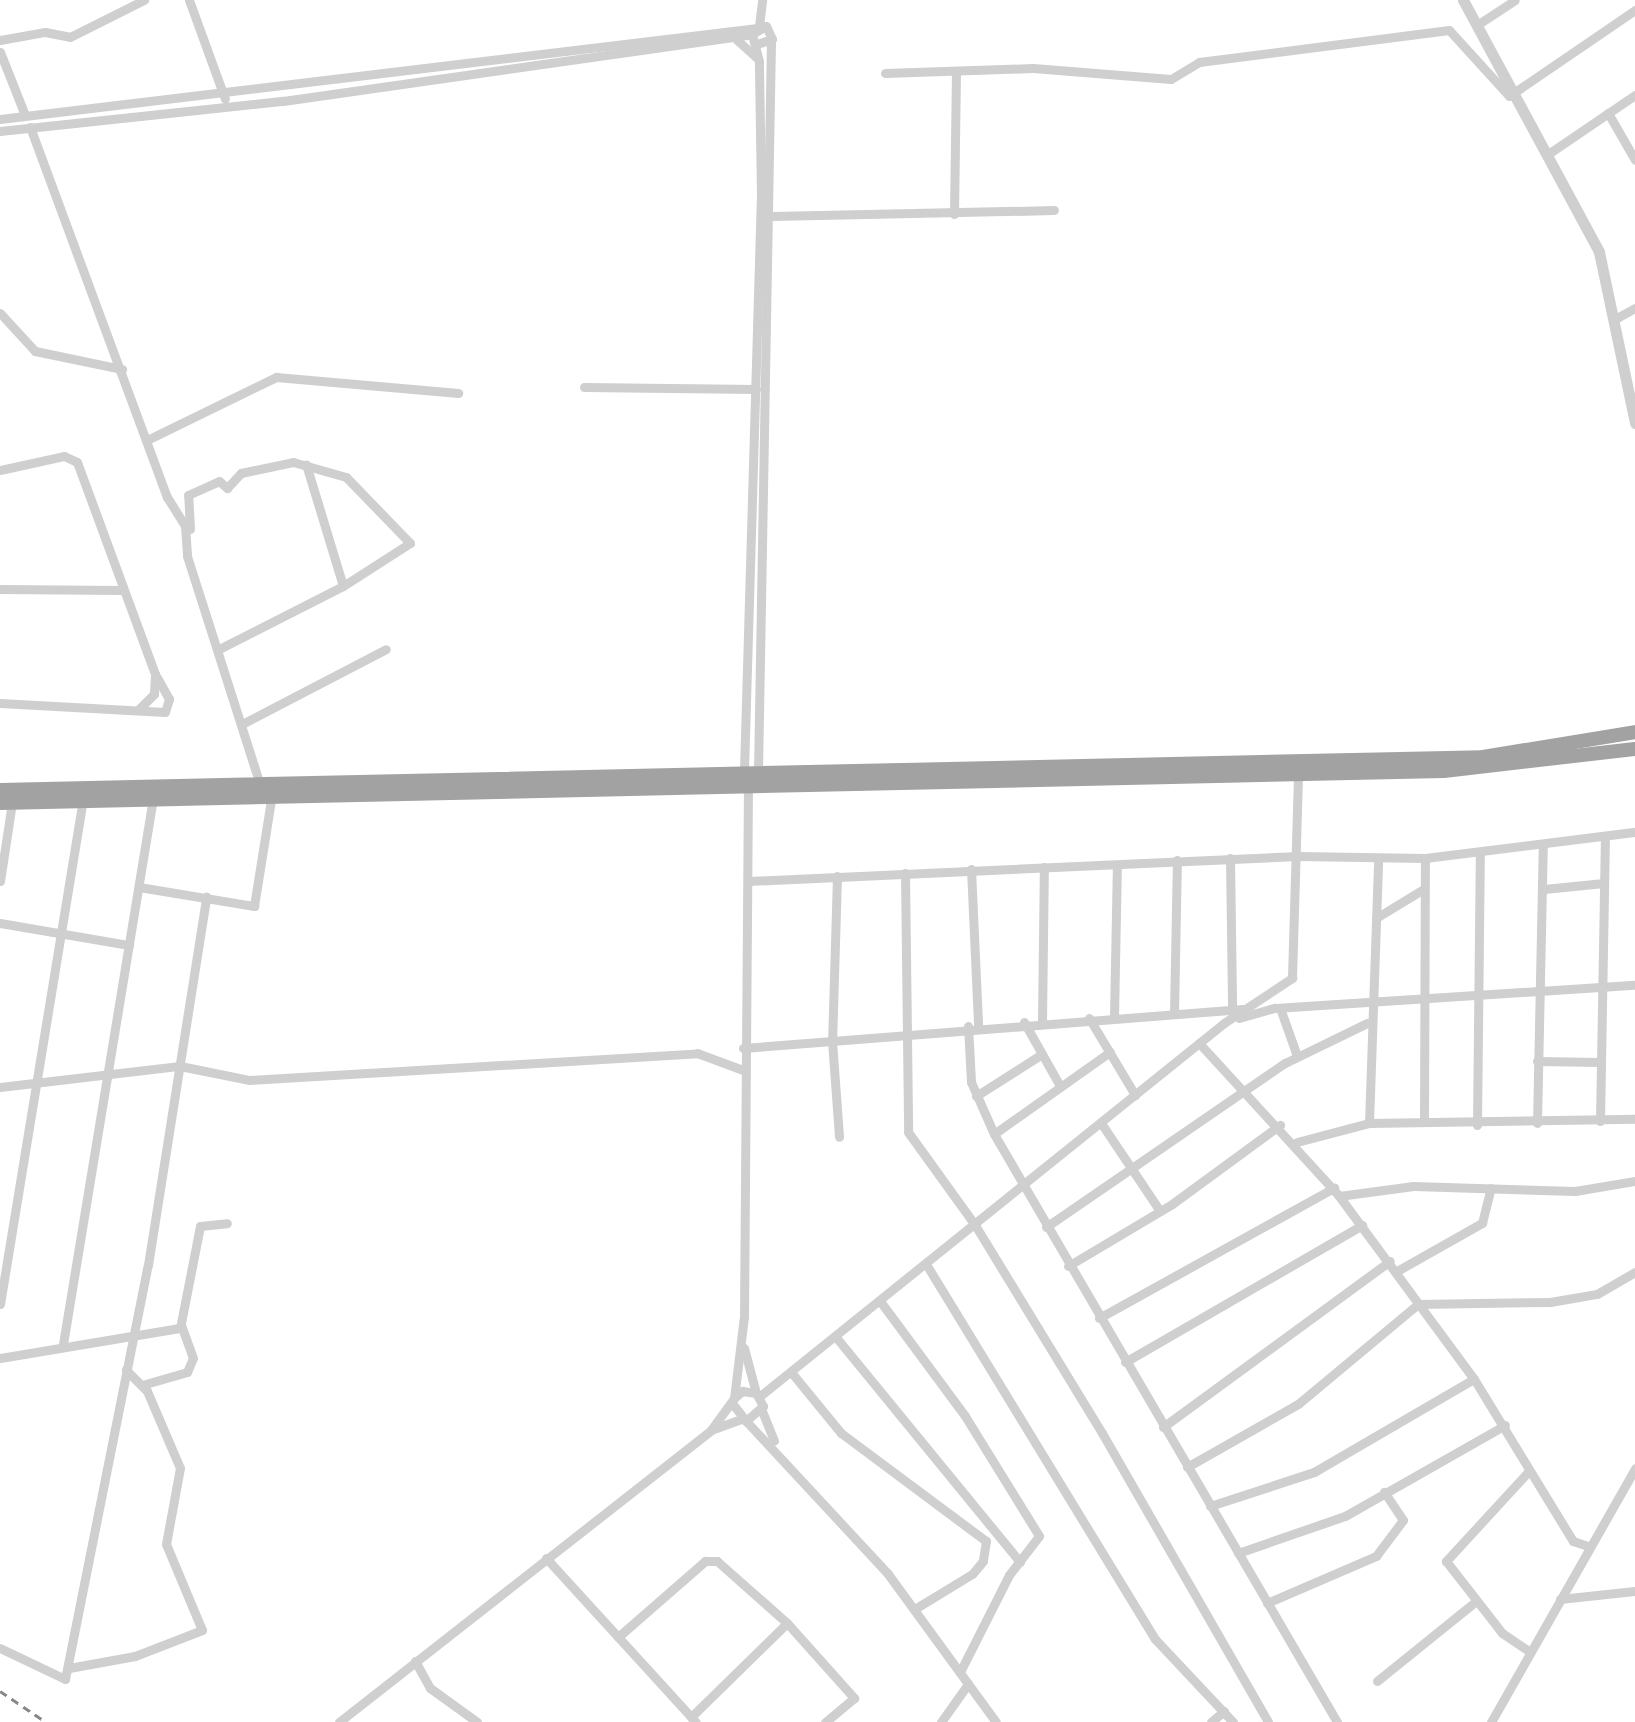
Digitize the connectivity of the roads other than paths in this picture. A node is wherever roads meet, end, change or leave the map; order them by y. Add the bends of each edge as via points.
1 (144, 0) edge
2 (189, 0) edge
3 (1463, 0) edge
4 (1515, 0) edge
5 (762, 4) edge
6 (1635, 10) edge
7 (1477, 25) junction
8 (759, 32) junction
9 (0, 40) edge
10 (737, 40) junction
11 (771, 42) junction
12 (0, 52) edge
13 (759, 61) junction
14 (956, 71) junction
15 (885, 73) dead end
16 (1517, 90) junction
17 (225, 95) junction
18 (1635, 95) edge
19 (226, 107) junction
20 (1608, 113) junction
21 (25, 115) junction
22 (0, 119) edge
23 (30, 127) junction
24 (0, 131) edge
25 (1551, 152) junction
26 (1635, 160) edge
27 (1054, 210) dead end
28 (954, 214) junction
29 (772, 216) junction
30 (1635, 308) edge
31 (0, 313) edge
32 (1615, 319) junction
33 (3, 323) edge
34 (1629, 362) edge
35 (122, 369) junction
36 (584, 387) dead end
37 (756, 389) junction
38 (458, 393) dead end
39 (1634, 418) edge
40 (147, 440) junction
41 (306, 464) junction
42 (0, 470) edge
43 (187, 556) junction
44 (343, 586) junction
45 (0, 589) edge
46 (122, 590) junction
47 (219, 649) junction
48 (386, 649) dead end
49 (155, 674) junction
50 (0, 703) edge
51 (138, 710) junction
52 (242, 724) junction
53 (1635, 732) edge
54 (1635, 749) edge
55 (751, 770) junction
56 (1298, 773) junction
57 (259, 781) junction
58 (346, 784) junction
59 (748, 785) junction
60 (365, 786) junction
61 (0, 790) edge
62 (272, 794) junction
63 (153, 798) junction
64 (83, 799) junction
65 (6, 803) edge
66 (1635, 832) edge
67 (1605, 836) junction
68 (1543, 846) junction
69 (1480, 852) junction
70 (1298, 856) junction
71 (1230, 858) junction
72 (1425, 858) junction
73 (1378, 859) junction
74 (1177, 860) junction
75 (1117, 865) junction
76 (1044, 867) junction
77 (971, 869) junction
78 (905, 873) junction
79 (837, 876) junction
80 (0, 881) edge
81 (748, 881) junction
82 (1604, 883) junction
83 (139, 887) junction
84 (1544, 889) junction
85 (206, 897) junction
86 (0, 923) edge
87 (1374, 923) junction
88 (61, 934) junction
89 (129, 945) junction
90 (1635, 985) edge
91 (1601, 990) junction
92 (1538, 994) junction
93 (1475, 999) junction
94 (1423, 1002) junction
95 (1368, 1006) junction
96 (1280, 1008) junction
97 (1247, 1009) junction
98 (1232, 1010) junction
99 (1174, 1013) junction
100 (1114, 1017) junction
101 (1089, 1018) junction
102 (1042, 1021) junction
103 (1024, 1022) junction
104 (1224, 1023) junction
105 (1367, 1023) junction
106 (973, 1026) junction
107 (902, 1035) junction
108 (832, 1041) junction
109 (1199, 1043) junction
110 (743, 1048) junction
111 (1110, 1052) junction
112 (1042, 1054) junction
113 (1297, 1056) junction
114 (1537, 1061) junction
115 (1601, 1062) junction
116 (180, 1066) junction
117 (743, 1070) junction
118 (107, 1072) junction
119 (37, 1083) junction
120 (1060, 1086) junction
121 (0, 1087) edge
122 (1245, 1090) junction
123 (1135, 1095) junction
124 (976, 1096) junction
125 (1635, 1119) edge
126 (1600, 1121) junction
127 (1424, 1122) junction
128 (1101, 1123) junction
129 (1369, 1123) junction
130 (1537, 1123) junction
131 (1280, 1125) junction
132 (1477, 1125) junction
133 (994, 1134) junction
134 (839, 1137) dead end
135 (1297, 1142) junction
136 (1132, 1168) junction
137 (1635, 1181) edge
138 (1023, 1184) junction
139 (1491, 1188) junction
140 (1337, 1192) junction
141 (1160, 1211) junction
142 (227, 1223) dead end
143 (975, 1225) junction
144 (1362, 1225) junction
145 (1046, 1227) junction
146 (1390, 1261) junction
147 (926, 1264) junction
148 (1068, 1266) junction
149 (1397, 1271) junction
150 (1635, 1272) edge
151 (880, 1301) junction
152 (0, 1304) edge
153 (1418, 1304) junction
154 (1099, 1318) junction
155 (181, 1325) junction
156 (133, 1333) junction
157 (835, 1336) junction
158 (63, 1344) junction
159 (743, 1344) junction
160 (0, 1358) edge
161 (1125, 1362) junction
162 (126, 1370) junction
163 (791, 1372) junction
164 (1474, 1379) junction
165 (142, 1385) junction
166 (758, 1394) junction
167 (733, 1400) junction
168 (762, 1411) junction
169 (743, 1420) junction
170 (1505, 1425) junction
171 (1163, 1427) junction
172 (711, 1430) junction
173 (778, 1447) junction
174 (1187, 1467) junction
175 (1635, 1468) edge
176 (1527, 1473) junction
177 (1384, 1492) junction
178 (1210, 1506) junction
179 (1590, 1547) junction
180 (1238, 1553) junction
181 (546, 1558) junction
182 (1020, 1562) junction
183 (1635, 1591) edge
184 (1560, 1599) junction
185 (1476, 1601) junction
186 (1267, 1603) junction
187 (916, 1608) junction
188 (787, 1623) junction
189 (618, 1637) junction
190 (0, 1648) edge
191 (1530, 1652) junction
192 (415, 1661) junction
193 (69, 1668) junction
194 (960, 1672) junction
195 (1377, 1681) dead end
196 (968, 1684) junction
197 (1224, 1711) junction
198 (694, 1720) edge
199 (343, 1721) edge
200 (477, 1722) edge
201 (825, 1722) edge
202 (941, 1722) edge
203 (996, 1722) edge
204 (1211, 1722) edge
205 (1233, 1722) edge
206 (1242, 1722) edge
207 (1268, 1722) edge
208 (1337, 1722) edge
209 (1491, 1722) edge

1 - 9 street via 70,37 45,32
2 - 17 street
3 - 7 street
4 - 7 street
5 - 8 street
6 - 16 street
7 - 16 street
8 - 10 street
8 - 11 street
8 - 11 street
8 - 13 street
8 - 17 street
10 - 13 street
10 - 19 street
11 - 29 street
12 - 21 street
13 - 37 street
14 - 15 street
14 - 16 street via 1171,79 1199,62 1449,30 1464,39 1502,96
14 - 28 street
16 - 25 street
17 - 19 street
17 - 21 street
18 - 20 street
19 - 23 street
20 - 25 street
20 - 26 street
21 - 22 street
23 - 24 street
23 - 35 street
25 - 32 street via 1599,252
27 - 28 street
28 - 29 street
29 - 55 street
30 - 32 street
31 - 33 street
32 - 34 street
33 - 35 street via 35,351
34 - 39 street
35 - 40 street
36 - 37 street
37 - 55 street
38 - 40 street via 276,377
40 - 43 street via 185,526
41 - 43 street via 241,473 227,488 219,481 188,495
41 - 44 street
41 - 44 street via 346,477 409,540 408,548
42 - 46 street via 64,456 77,462
43 - 47 street
44 - 47 street
45 - 46 street
46 - 49 street
47 - 52 street
48 - 52 street
49 - 51 street via 154,694
49 - 51 street via 170,708
50 - 51 street
52 - 57 street
53 - 55 highway via 1483,757
54 - 56 highway via 1470,770
55 - 60 highway
56 - 59 highway
56 - 70 street
57 - 58 highway
57 - 61 highway
58 - 60 highway
58 - 62 highway
59 - 60 highway
59 - 81 street
62 - 63 highway
62 - 85 street via 259,901 254,906
63 - 64 highway
63 - 83 street
64 - 65 highway
64 - 88 street
65 - 80 street
66 - 67 street
67 - 68 street
67 - 82 street
68 - 69 street
68 - 84 street
69 - 72 street
69 - 93 street
70 - 71 street
70 - 73 street
70 - 97 street via 1292,978
71 - 74 street
71 - 98 street
72 - 73 street
72 - 87 street via 1421,897 1381,910
72 - 94 street
73 - 87 street
74 - 75 street
74 - 99 street
75 - 76 street
75 - 100 street
76 - 77 street
76 - 102 street
77 - 78 street
77 - 106 street
78 - 79 street
78 - 107 street
79 - 81 street
79 - 108 street
81 - 110 street
82 - 84 street
82 - 91 street
83 - 85 street
83 - 89 street
84 - 92 street
85 - 116 street
86 - 88 street
87 - 95 street
88 - 89 street
88 - 119 street
89 - 118 street
90 - 91 street
91 - 92 street
91 - 115 street
92 - 93 street
92 - 114 street
93 - 94 street
93 - 132 street
94 - 95 street
94 - 127 street
95 - 96 street
95 - 105 street
96 - 104 street
96 - 113 street
97 - 98 street
97 - 104 street
98 - 99 street
99 - 100 street
100 - 101 street
101 - 102 street
101 - 111 street
102 - 103 street
103 - 106 street
103 - 112 street
104 - 109 street
105 - 113 street
105 - 129 street
106 - 107 street
106 - 124 street
107 - 108 street
107 - 143 street via 908,1132
108 - 110 street
108 - 134 street
109 - 122 street
109 - 123 street
110 - 117 street
111 - 120 street
111 - 123 street
112 - 120 street
112 - 124 street
113 - 122 street
114 - 115 street
114 - 130 street
115 - 126 street
116 - 117 street via 249,1080 697,1053
116 - 118 street
116 - 156 street
117 - 159 street
118 - 119 street
118 - 158 street
119 - 121 street
119 - 152 street
120 - 133 street
122 - 131 street
122 - 136 street
123 - 128 street
124 - 133 street
125 - 126 street
126 - 130 street
127 - 129 street
127 - 132 street
128 - 136 street
128 - 138 street
129 - 135 street
130 - 132 street
131 - 135 street
131 - 141 street
133 - 138 street
135 - 140 street
136 - 141 street
136 - 145 street
137 - 139 street via 1575,1191
138 - 143 street
138 - 145 street
139 - 140 street
139 - 149 street via 1482,1223
140 - 144 street
140 - 154 street
141 - 148 street
142 - 155 street via 200,1226
143 - 147 street
143 - 207 street
144 - 146 street
144 - 161 street
145 - 148 street
146 - 149 street
146 - 171 street
147 - 151 street
147 - 197 street via 1155,1639
148 - 154 street
149 - 153 street
150 - 153 street via 1597,1294 1550,1302
151 - 157 street
151 - 182 street via 1034,1522 1035,1548
153 - 164 street
153 - 174 street via 1298,1404
154 - 161 street
155 - 156 street
155 - 165 street via 193,1358 187,1372
156 - 158 street
156 - 162 street
157 - 163 street
157 - 182 street
158 - 160 street
159 - 166 street
159 - 167 street
161 - 171 street
162 - 165 street
162 - 193 street
163 - 166 street
163 - 187 street via 841,1433 986,1541 972,1574
164 - 170 street
164 - 178 street via 1314,1472
165 - 193 street via 180,1468 166,1544 202,1630 135,1656
166 - 167 street
166 - 168 street
167 - 169 street
167 - 172 street
168 - 169 street
168 - 173 street
169 - 172 street
169 - 173 street
170 - 176 street
170 - 177 street
171 - 174 street
172 - 181 street
173 - 187 street
174 - 178 street
175 - 179 street
176 - 179 street via 1573,1541
176 - 185 street via 1446,1561
177 - 180 street via 1318,1528
177 - 186 street via 1403,1520 1376,1556
178 - 180 street
179 - 184 street
180 - 186 street
181 - 189 street
181 - 192 street
182 - 194 street
183 - 184 street
184 - 191 street
185 - 191 street via 1502,1633
185 - 195 street
186 - 208 street
187 - 194 street
188 - 189 street via 717,1561 705,1561
188 - 198 street
188 - 201 street via 854,1698
189 - 198 street
190 - 193 street via 59,1681
191 - 209 street
192 - 199 street
192 - 200 street via 430,1688
194 - 196 street
196 - 202 street
196 - 203 street
197 - 204 street
197 - 205 street
197 - 206 street

